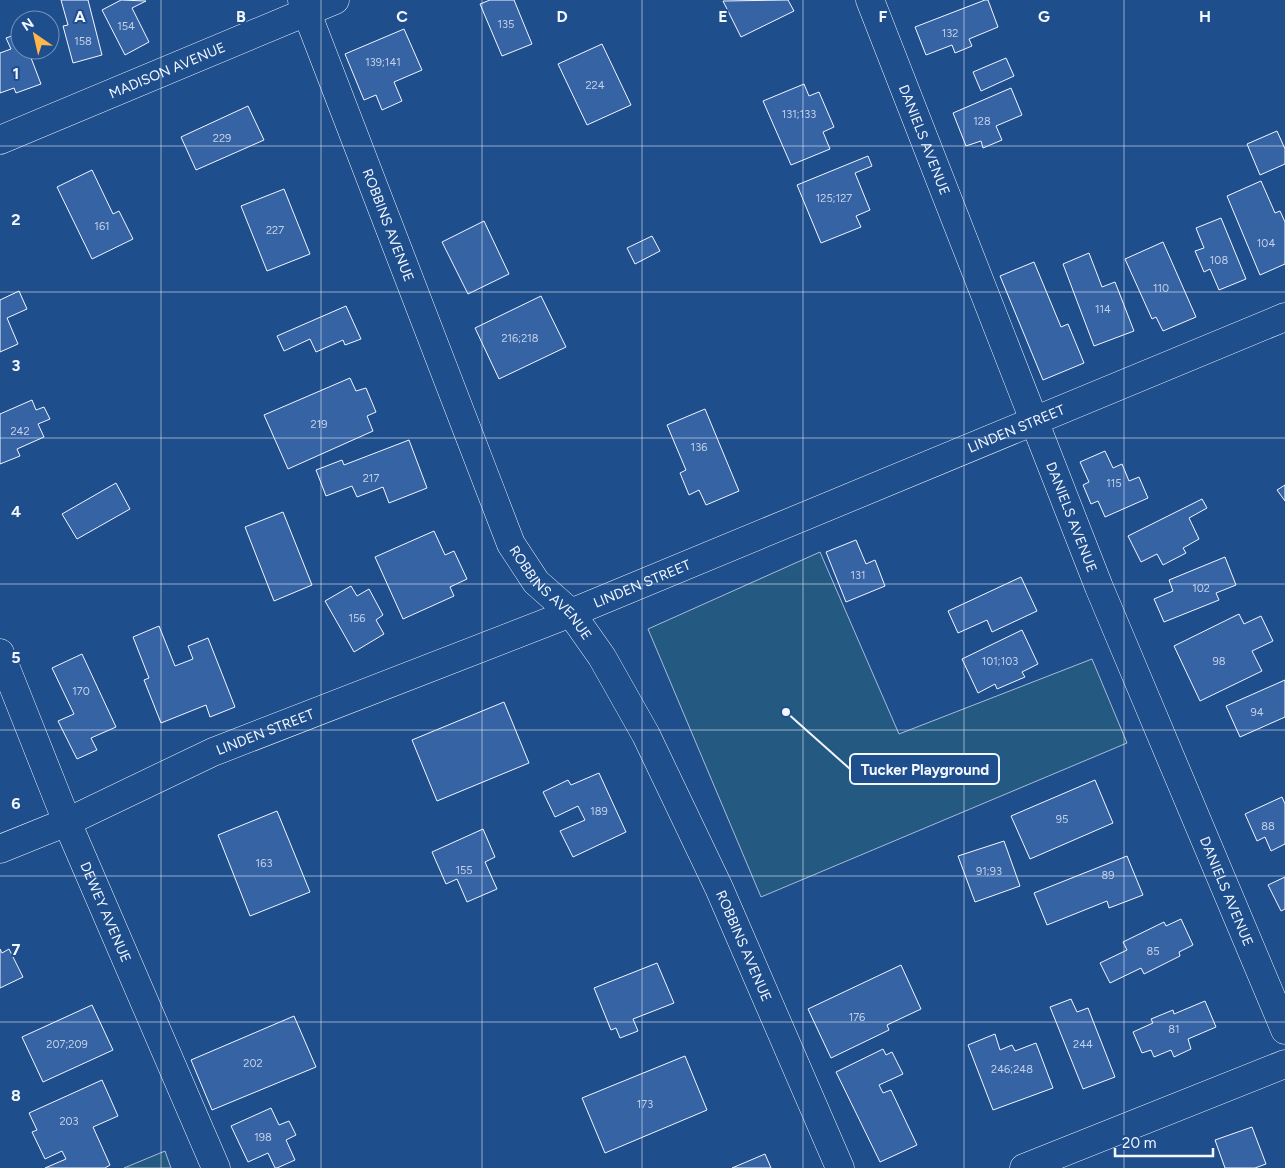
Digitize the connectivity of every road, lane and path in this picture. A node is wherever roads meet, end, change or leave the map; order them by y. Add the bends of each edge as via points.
1 (335, 0) edge
2 (870, 0) edge
3 (305, 6) edge
4 (0, 140) edge
5 (1285, 317) edge
6 (1036, 422) junction
7 (571, 613) junction
8 (0, 654) edge
9 (67, 822) junction
10 (0, 849) edge
11 (1285, 1030) edge
12 (1285, 1064) edge
13 (216, 1168) edge
14 (840, 1168) edge
15 (1024, 1168) edge

1 - 3 street, MADISON AVENUE
2 - 6 street, DANIELS AVENUE
3 - 4 street, MADISON AVENUE
3 - 7 street, ROBBINS AVENUE via 511,544 536,582
5 - 6 street, LINDEN STREET
6 - 7 street, LINDEN STREET
6 - 11 street, DANIELS AVENUE via 1174,768
7 - 9 street, LINDEN STREET via 213,752
7 - 14 street, ROBBINS AVENUE via 602,658 654,753 719,888
8 - 9 street, DEWEY AVENUE
9 - 10 street, LINDEN STREET
9 - 13 street, DEWEY AVENUE
12 - 15 street

